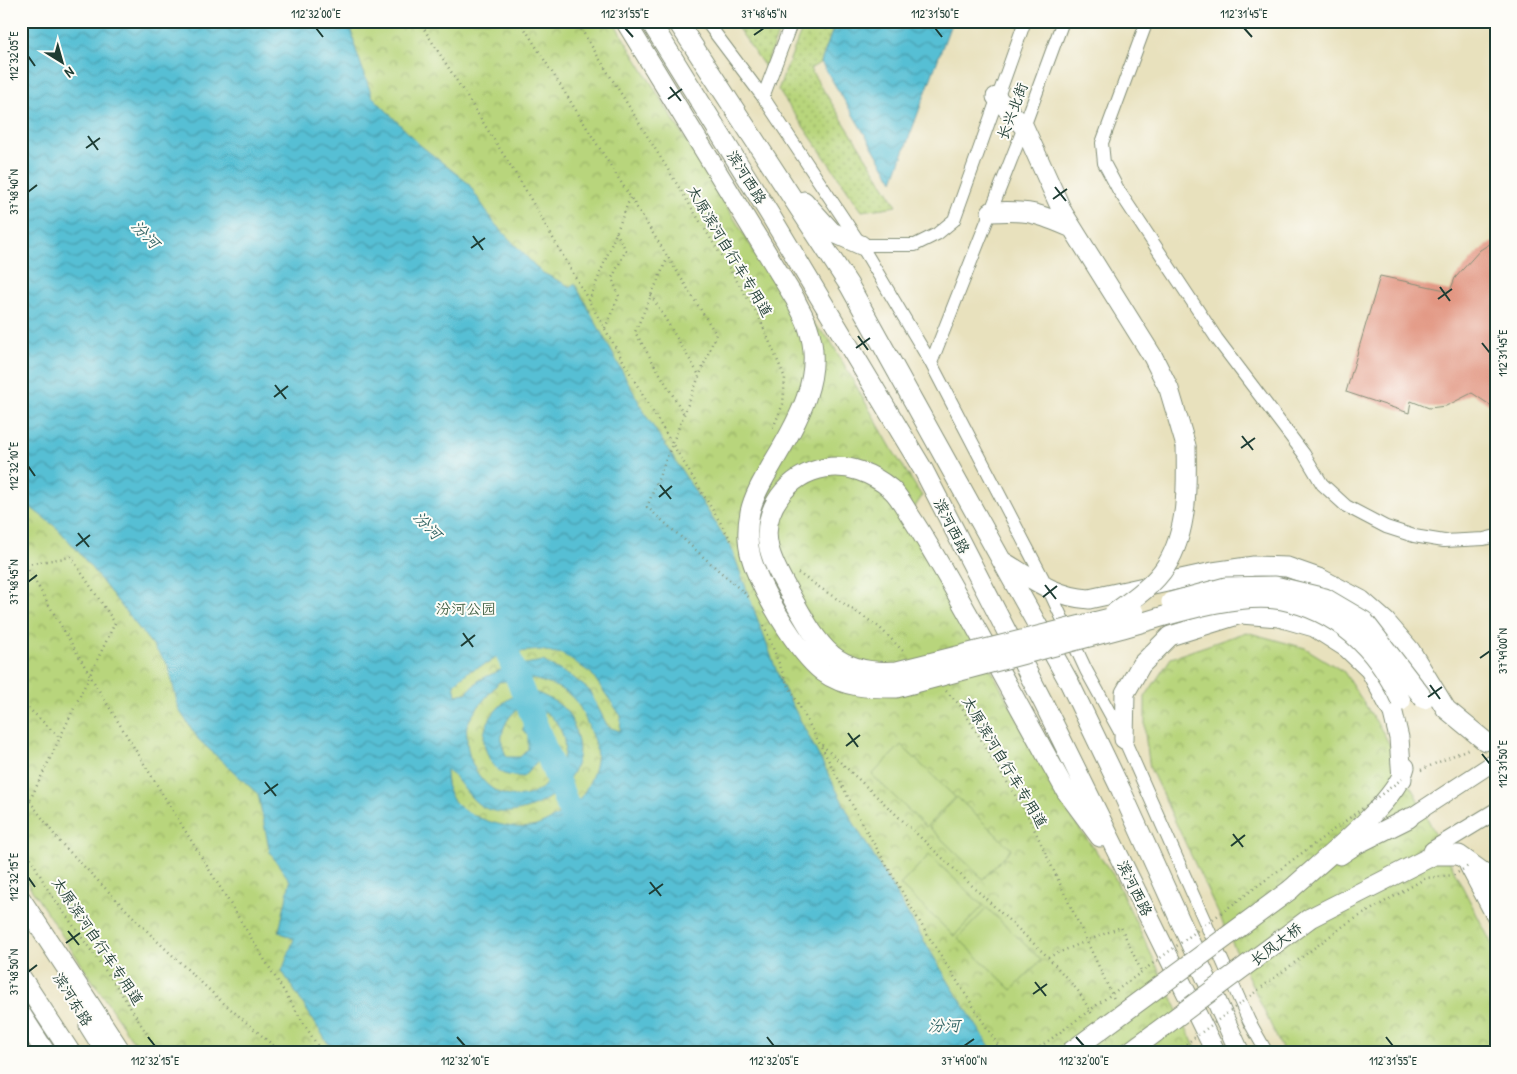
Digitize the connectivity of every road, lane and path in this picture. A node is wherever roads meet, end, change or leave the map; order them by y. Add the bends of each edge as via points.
1 (419, 21) edge
2 (520, 21) edge
3 (576, 21) edge
4 (625, 21) edge
5 (677, 21) edge
6 (706, 21) edge
7 (792, 21) edge
8 (1024, 21) edge
9 (1062, 21) edge
10 (1147, 21) edge
11 (655, 29) edge
12 (763, 97) junction
13 (996, 97) junction
14 (679, 110) junction
15 (1024, 127) junction
16 (762, 153) junction
17 (630, 198) junction
18 (991, 212) junction
19 (1072, 228) junction
20 (616, 232) junction
21 (861, 245) junction
22 (668, 257) junction
23 (651, 295) junction
24 (589, 301) junction
25 (605, 329) junction
26 (931, 363) junction
27 (699, 376) junction
28 (684, 414) junction
29 (772, 432) dead end
30 (672, 444) junction
31 (1496, 536) edge
32 (732, 542) dead end
33 (21, 557) edge
34 (1002, 560) junction
35 (21, 565) edge
36 (26, 565) junction
37 (792, 569) dead end
38 (1049, 590) junction
39 (752, 594) dead end
40 (1106, 618) junction
41 (762, 620) dead end
42 (906, 653) dead end
43 (90, 675) junction
44 (940, 685) dead end
45 (21, 701) edge
46 (1492, 737) edge
47 (60, 738) junction
48 (1124, 739) junction
49 (819, 742) junction
50 (1496, 761) edge
51 (1411, 775) junction
52 (21, 789) edge
53 (29, 800) junction
54 (1496, 811) edge
55 (1409, 818) joint
56 (21, 840) edge
57 (1432, 850) joint
58 (1464, 860) junction
59 (1131, 881) junction
60 (1494, 883) edge
61 (1290, 890) junction
62 (21, 899) edge
63 (1496, 916) edge
64 (1310, 918) junction
65 (21, 922) edge
66 (1086, 940) junction
67 (1048, 957) junction
68 (1142, 973) junction
69 (21, 977) edge
70 (1116, 1001) dead end
71 (21, 1014) edge
72 (1097, 1022) dead end
73 (59, 1034) junction
74 (115, 1050) edge
75 (1179, 1051) edge
76 (46, 1053) edge
77 (67, 1053) edge
78 (71, 1053) edge
79 (159, 1053) edge
80 (282, 1053) edge
81 (322, 1053) edge
82 (1002, 1053) edge
83 (1032, 1053) edge
84 (1069, 1053) edge
85 (1128, 1053) edge
86 (1174, 1053) edge
87 (1216, 1053) edge
88 (1240, 1053) edge
89 (1267, 1053) edge

1 - 24 path via 522,184
2 - 17 path
3 - 29 path, 太原滨河自行车专用道 via 758,316 784,378 782,404
4 - 14 highway, bridge
5 - 16 highway, 滨河西路
6 - 12 street
7 - 12 street
8 - 13 street, 长兴北街
9 - 15 street, 长兴北街
10 - 31 street via 1102,143 1104,163 1217,340 1304,454 1322,484 1346,506 1386,528 1414,536 1444,541
11 - 14 highway
11 - 59 highway, 滨河西路 via 924,471
12 - 21 street
13 - 15 highway
13 - 21 street, 长兴北街 via 954,220 937,234 915,245
14 - 51 highway, bridge via 795,299 813,345 810,387 795,427 760,486 750,510 747,529 751,557 771,601 806,655 824,672 845,683 866,688 896,688 1192,609 1243,600 1281,600 1316,610 1347,628 1379,662 1400,701 1407,731
15 - 18 street, 长兴北街
15 - 19 highway
16 - 21 highway via 832,232
16 - 34 highway, 滨河西路 via 849,285
17 - 20 path
17 - 22 path
18 - 19 highway via 1039,214
18 - 26 street, 长兴北街
19 - 40 highway, bridge via 1153,357 1169,389 1186,446 1187,484 1180,536 1166,567 1137,597
20 - 24 path
20 - 25 path via 626,250 612,278 619,296
21 - 26 street
22 - 23 path
22 - 27 path via 716,334
23 - 27 path
23 - 28 path via 634,332
24 - 25 path
25 - 30 path
26 - 38 street
27 - 28 path
28 - 30 path
30 - 32 path
30 - 39 path via 648,507 756,603
33 - 36 path
34 - 38 highway
34 - 88 highway, 滨河西路 via 1096,737
35 - 36 path
36 - 43 path
36 - 43 path via 71,557 114,623
37 - 42 path via 879,628
38 - 46 highway via 1071,598 1089,599 1213,572 1254,566 1287,567 1321,579 1360,600 1380,616 1410,650 1446,709
38 - 48 street via 1086,670
40 - 46 highway, bridge via 1226,587 1275,586 1325,598 1364,621 1443,719 1461,731
40 - 59 highway, bridge via 897,671 881,672 847,664 832,655 814,634 774,562 769,548 768,527 773,508 783,490 800,476 837,466 860,471 892,491 924,536 972,620 1066,791
41 - 49 path via 785,679
43 - 47 path
43 - 81 path
44 - 66 path, 太原滨河自行车专用道 via 960,705 1030,818
45 - 47 path
46 - 51 path
47 - 53 path
48 - 51 highway via 1126,693 1141,665 1170,636 1241,614 1279,617 1314,627 1347,648 1370,670 1393,713
48 - 89 street
49 - 67 path
49 - 82 path via 925,931
50 - 55 main road
51 - 61 highway
51 - 68 path, bridge
52 - 53 path
53 - 80 path via 59,841 155,939
54 - 57 main road
55 - 61 highway via 1355,845
56 - 79 path, 太原滨河自行车专用道 via 48,890 120,991
57 - 64 highway, 长风大桥 via 1374,873
58 - 60 highway
58 - 63 highway
58 - 64 highway via 1434,855
58 - 75 path, bridge via 1454,875 1426,878 1346,924
59 - 87 highway, 滨河西路
61 - 84 highway, bridge
62 - 74 highway
64 - 85 highway, 长风大桥, bridge
65 - 74 highway, 滨河东路
66 - 67 path
66 - 68 path via 1121,927
66 - 70 path, 太原滨河自行车专用道
67 - 72 path via 1079,992
68 - 83 path, bridge
69 - 73 highway, 滨河东路
71 - 76 highway
73 - 77 highway
73 - 78 highway, 滨河东路
75 - 86 path, bridge

